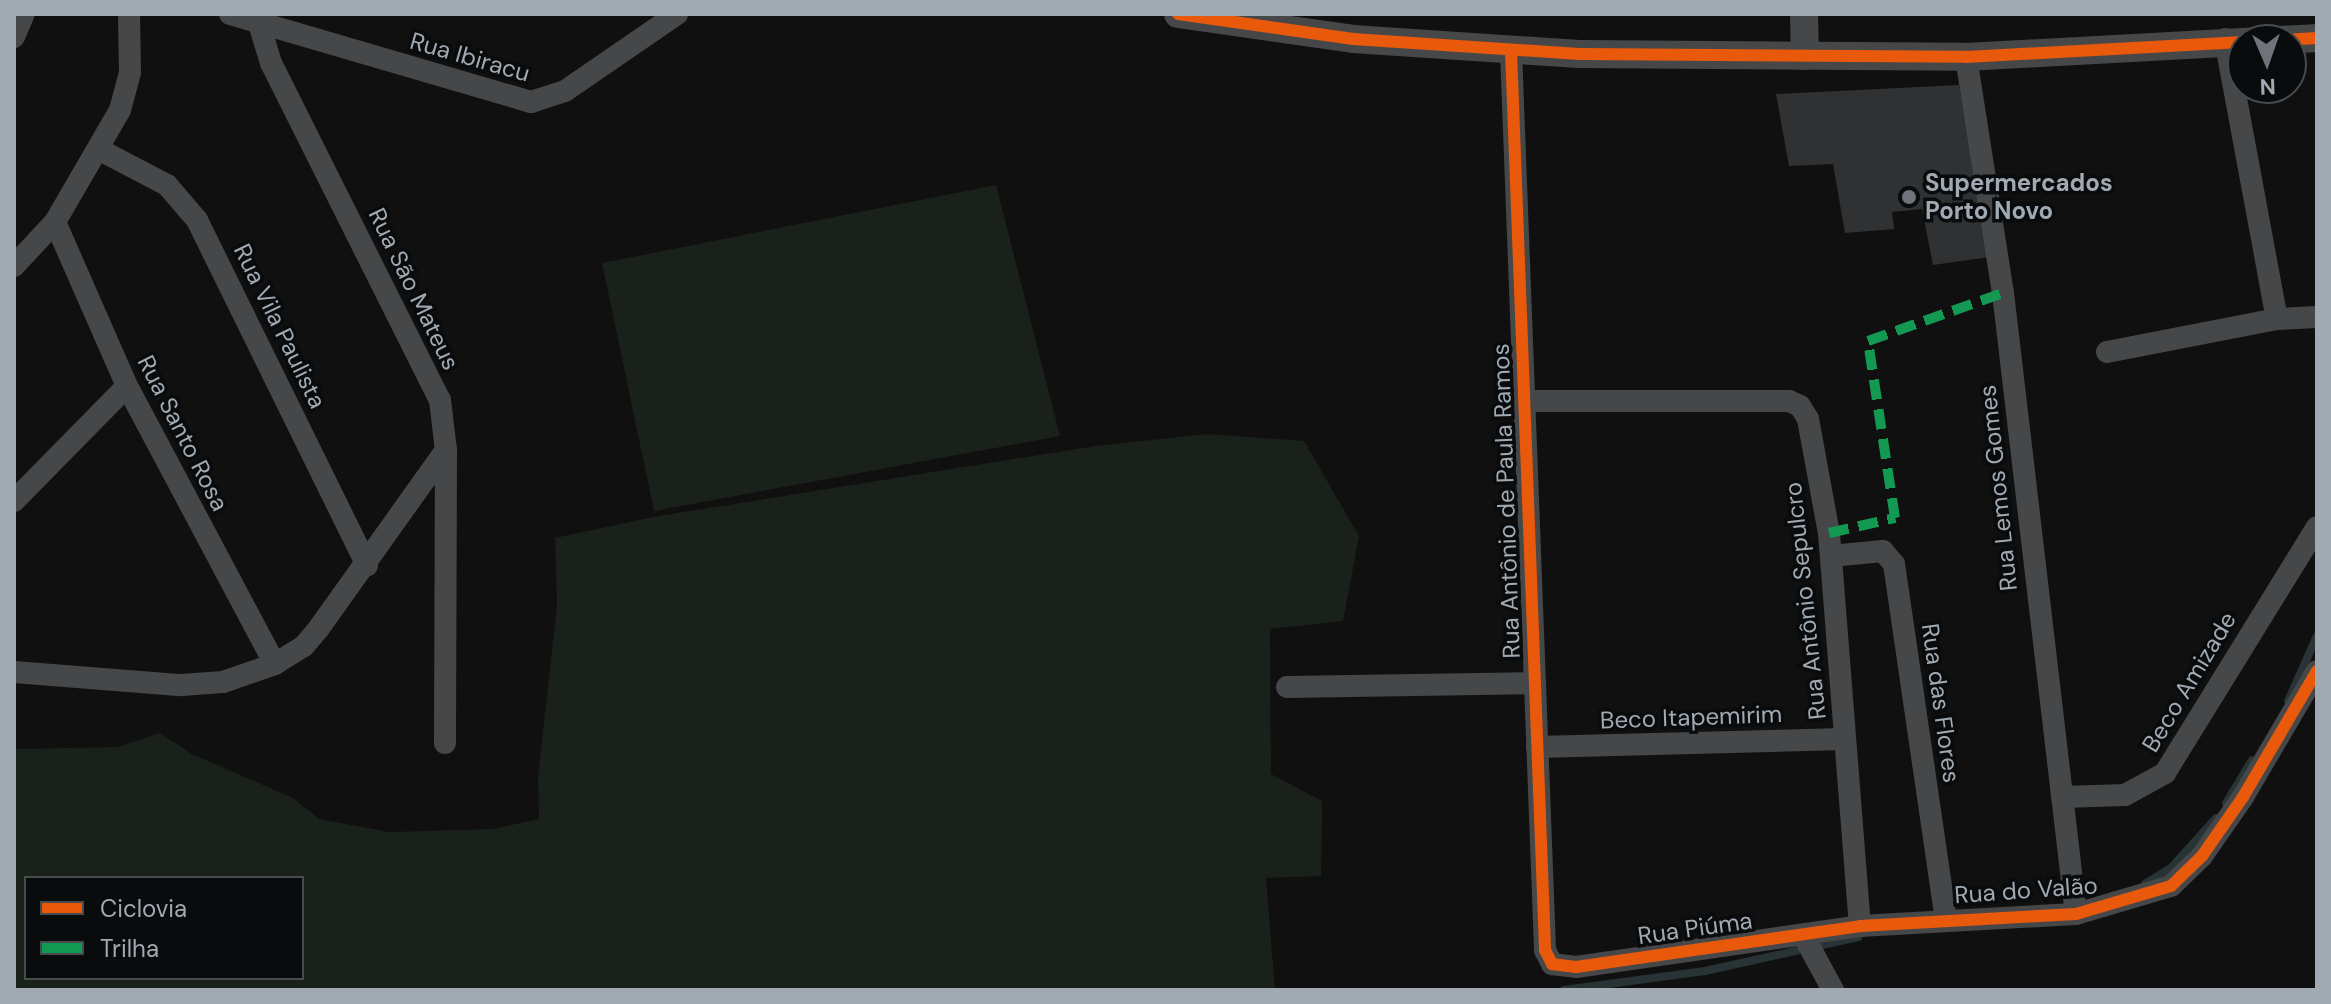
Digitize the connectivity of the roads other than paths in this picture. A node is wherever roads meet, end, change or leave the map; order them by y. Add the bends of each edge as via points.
1 (24, 14) edge
2 (129, 14) edge
3 (230, 14) edge
4 (677, 14) edge
5 (1178, 14) edge
6 (1804, 14) edge
7 (258, 20) junction
8 (14, 37) edge
9 (2317, 38) edge
10 (2225, 39) junction
11 (1511, 51) junction
12 (1805, 56) junction
13 (1966, 57) junction
14 (100, 150) junction
15 (55, 222) junction
16 (14, 266) edge
17 (2317, 317) edge
18 (2277, 319) junction
19 (2107, 352) dead end
20 (127, 386) junction
21 (1524, 401) junction
22 (446, 450) junction
23 (14, 501) edge
24 (2317, 527) edge
25 (1831, 556) junction
26 (367, 565) junction
27 (275, 664) junction
28 (2317, 671) edge
29 (14, 672) edge
30 (1535, 683) junction
31 (1287, 687) dead end
32 (1845, 739) junction
33 (445, 743) dead end
34 (1537, 747) junction
35 (2062, 797) junction
36 (2076, 914) junction
37 (1946, 919) junction
38 (1860, 926) junction
39 (1803, 935) junction
40 (1545, 950) joint
41 (1833, 990) edge

1 - 8 street
2 - 14 street via 130,72 120,110
3 - 7 street, Rua Ibiracu
4 - 7 street, Rua Ibiracu via 565,91 531,102
5 - 11 street via 1353,39
6 - 12 street
7 - 22 street, Rua São Mateus via 271,63 422,358 440,400
9 - 10 street
10 - 13 street
10 - 18 street
11 - 12 street
11 - 21 street, Rua Antônio de Paula Ramos
12 - 13 street
13 - 35 street, Rua Lemos Gomes via 2003,293
14 - 15 street
14 - 26 street, Rua Vila Paulista via 167,185 197,220
15 - 16 street
15 - 20 street, Rua Santo Rosa
17 - 18 street
18 - 19 street
20 - 23 street
20 - 27 street, Rua Santo Rosa
21 - 25 street, Rua Antônio Sepulcro via 1789,401 1800,406 1808,419
21 - 30 street, Rua Antônio de Paula Ramos
22 - 26 street
22 - 33 street, Rua São Mateus
24 - 35 street, Beco Amizade via 2165,773 2125,795
25 - 32 street, Rua Antônio Sepulcro
25 - 37 street, Rua das Flores via 1883,551 1894,564
26 - 27 street via 304,646
27 - 29 street via 223,682 181,685
28 - 36 street, Rua do Valão via 2202,856 2171,886
30 - 31 street
30 - 34 street, Rua Antônio de Paula Ramos
32 - 34 street, Beco Itapemirim
32 - 38 street, Rua Antônio Sepulcro
34 - 40 street, Rua Antônio de Paula Ramos
35 - 36 street, Rua Lemos Gomes
36 - 37 street, Rua do Valão
37 - 38 street, Rua do Valão
38 - 39 street, Rua Piúma
39 - 40 street, Rua Piúma via 1576,967 1552,964
39 - 41 street

